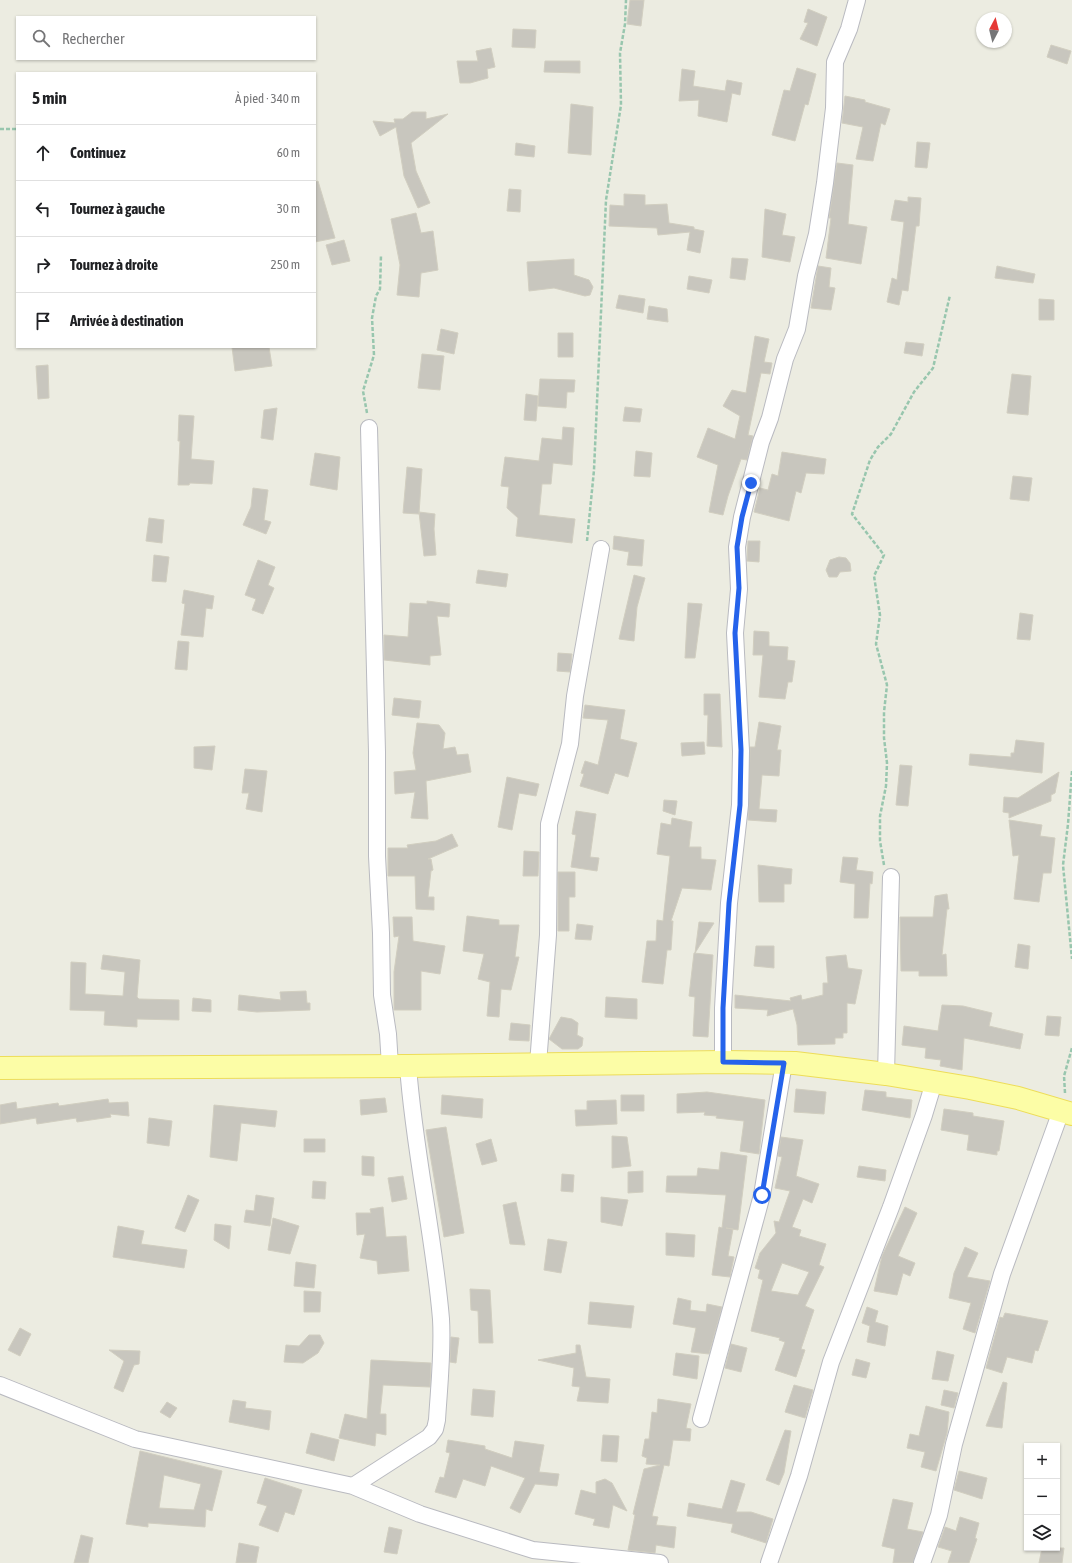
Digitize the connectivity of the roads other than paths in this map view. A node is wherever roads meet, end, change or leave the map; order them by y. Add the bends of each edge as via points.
1 (857, 0) edge
2 (369, 428) road end
3 (601, 549) road end
4 (891, 877) road end
5 (723, 1062) junction
6 (784, 1063) junction
7 (538, 1064) junction
8 (399, 1066) junction
9 (0, 1068) edge
10 (886, 1074) junction
11 (934, 1082) junction
12 (1067, 1112) edge
13 (0, 1385) edge
14 (702, 1419) dead end
15 (353, 1486) junction
16 (660, 1563) edge
17 (769, 1563) edge
18 (922, 1563) edge

1 - 5 street via 849,29 835,62 834,108 825,183 797,329 785,359 770,418 759,446 737,547 739,588 735,633 741,750 740,805 729,903 723,1008
2 - 8 street via 382,995 388,1034
3 - 7 street via 575,696 571,738 549,824 548,935
4 - 10 street
5 - 6 main road
5 - 7 main road
6 - 10 main road
6 - 14 street via 761,1200
7 - 8 main road
8 - 9 main road
8 - 15 street via 411,1105 425,1186 441,1318 437,1420 435,1429 429,1437
10 - 11 main road
11 - 12 main road via 1018,1098
11 - 17 street via 893,1200 831,1362 799,1476
12 - 18 street via 1002,1274 954,1444 939,1515
13 - 15 street via 135,1439
15 - 16 street via 420,1514 533,1550

